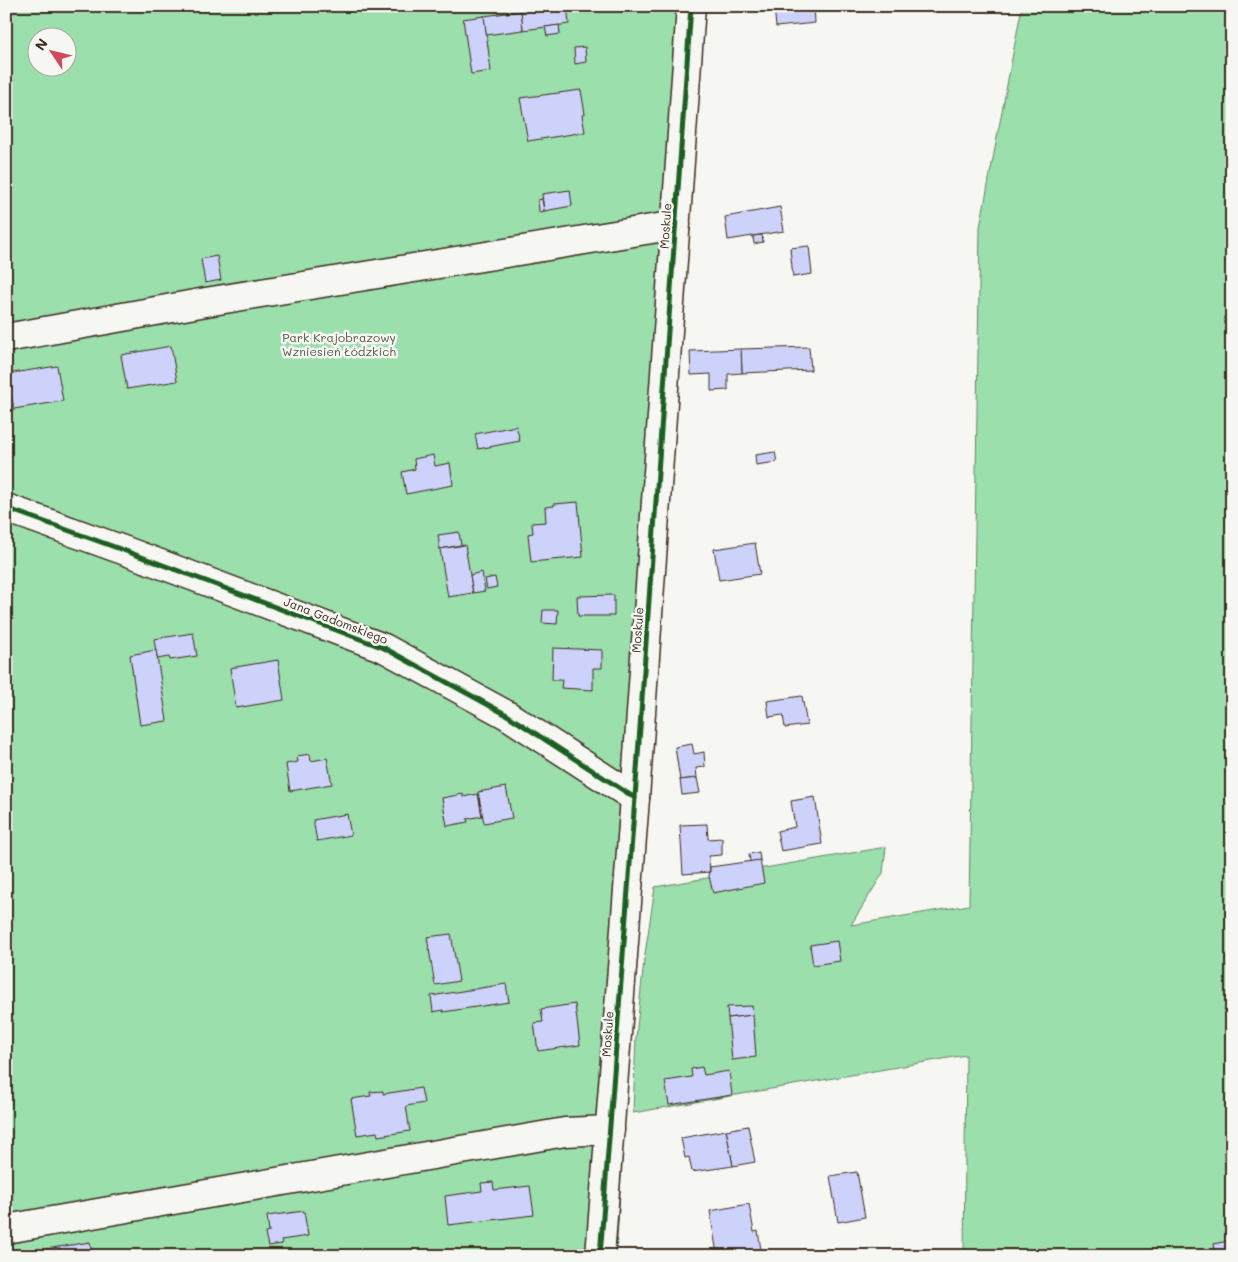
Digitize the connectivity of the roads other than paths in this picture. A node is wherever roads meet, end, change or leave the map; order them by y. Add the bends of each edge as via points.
1 (691, 6) edge
2 (676, 225) junction
3 (6, 338) edge
4 (6, 508) edge
5 (635, 798) junction
6 (610, 1130) junction
7 (6, 1229) edge
8 (600, 1256) edge

1 - 2 street, Moskule
2 - 3 street
2 - 5 street, Moskule
4 - 5 street, Jana Gadomskiego via 384,648 507,715
5 - 6 street, Moskule
6 - 7 street via 564,1132
6 - 8 street, Moskule

